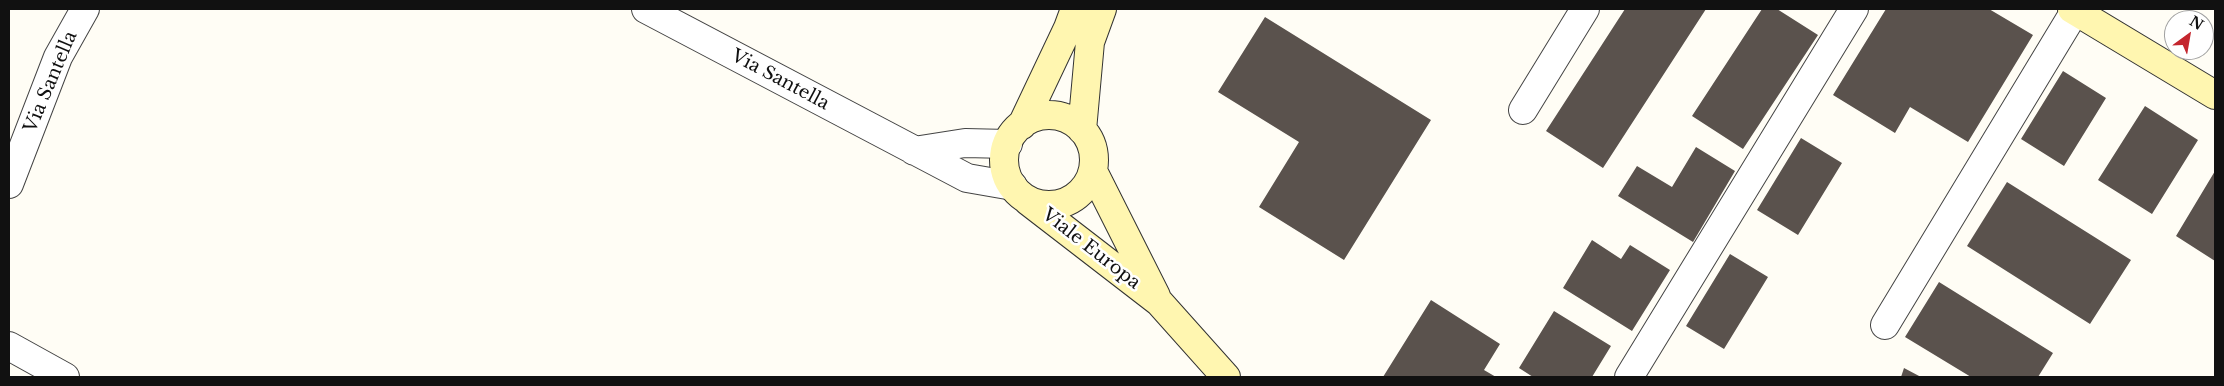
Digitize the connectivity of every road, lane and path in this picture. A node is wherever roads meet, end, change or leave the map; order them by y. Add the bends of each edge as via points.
1 (85, 9) edge
2 (646, 9) edge
3 (1075, 9) edge
4 (1102, 9) edge
5 (1585, 9) edge
6 (1854, 9) edge
7 (2074, 10) edge
8 (2215, 95) edge
9 (1523, 110) dead end
10 (1082, 130) junction
11 (1015, 134) junction
12 (914, 151) junction
13 (1093, 170) junction
14 (9, 184) edge
15 (1018, 191) junction
16 (1159, 302) junction
17 (1885, 325) dead end
18 (9, 346) edge
19 (65, 377) edge
20 (1226, 377) edge
21 (1630, 377) edge

1 - 14 street, Via Santella via 58,57
2 - 12 street, Via Santella
3 - 11 street
4 - 10 street via 1090,42
5 - 9 street
6 - 21 street
7 - 8 street
7 - 17 street
10 - 11 street via 1060,117 1047,116 1034,118
10 - 13 street via 1094,156
11 - 12 street
11 - 15 street via 1004,158 1006,173
12 - 15 street, Via Santella via 967,178
13 - 15 street via 1088,184 1078,196 1065,203 1051,206 1036,203
13 - 16 street, Viale Europa
15 - 16 street, Viale Europa
16 - 20 street, Viale Europa
18 - 19 street

